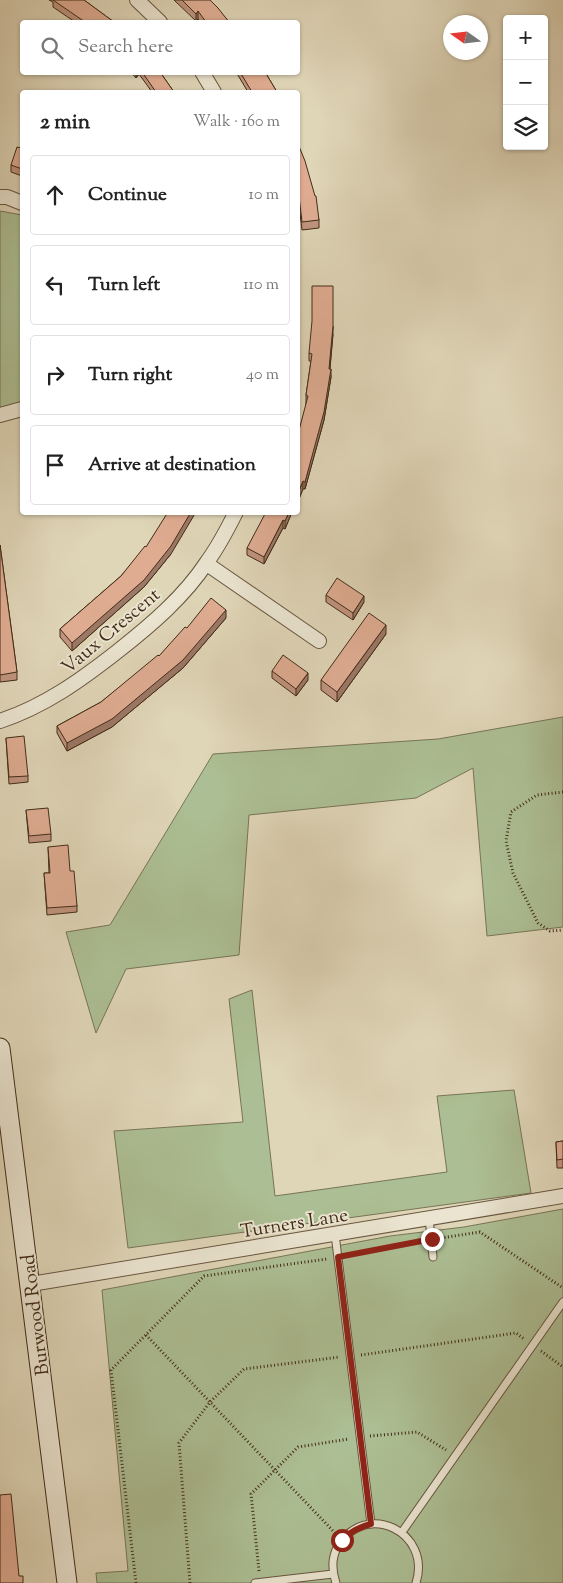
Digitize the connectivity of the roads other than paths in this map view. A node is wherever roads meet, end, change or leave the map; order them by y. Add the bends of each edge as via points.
1 (137, 0) edge
2 (158, 20) edge
3 (204, 75) edge
4 (213, 90) edge
5 (0, 197) edge
6 (20, 201) edge
7 (20, 410) edge
8 (0, 415) edge
9 (234, 515) edge
10 (207, 564) junction
11 (319, 641) dead end
12 (0, 721) edge
13 (0, 1048) edge
14 (5, 1116) edge
15 (563, 1196) edge
16 (430, 1218) junction
17 (335, 1234) junction
18 (434, 1257) dead end
19 (31, 1284) junction
20 (563, 1302) edge
21 (371, 1524) junction
22 (402, 1532) junction
23 (333, 1574) junction
24 (260, 1582) edge
25 (67, 1583) edge
26 (255, 1583) edge
27 (336, 1583) edge
28 (416, 1583) edge

1 - 2 street
3 - 4 street
5 - 6 street
7 - 8 street
9 - 10 street, Vaux Crescent
10 - 11 street
10 - 12 street, Vaux Crescent via 155,622 74,686 19,715
13 - 14 street, Burwood Road
14 - 19 street, Burwood Road
15 - 16 street, Turners Lane
16 - 17 street, Turners Lane
16 - 18 lane
17 - 19 street, Turners Lane
17 - 21 lane
19 - 25 street, Burwood Road
20 - 22 lane
21 - 22 lane via 387,1525
21 - 23 lane via 350,1532 342,1540 333,1562
22 - 28 lane via 419,1557 420,1573
23 - 24 lane
23 - 27 lane
24 - 26 lane

